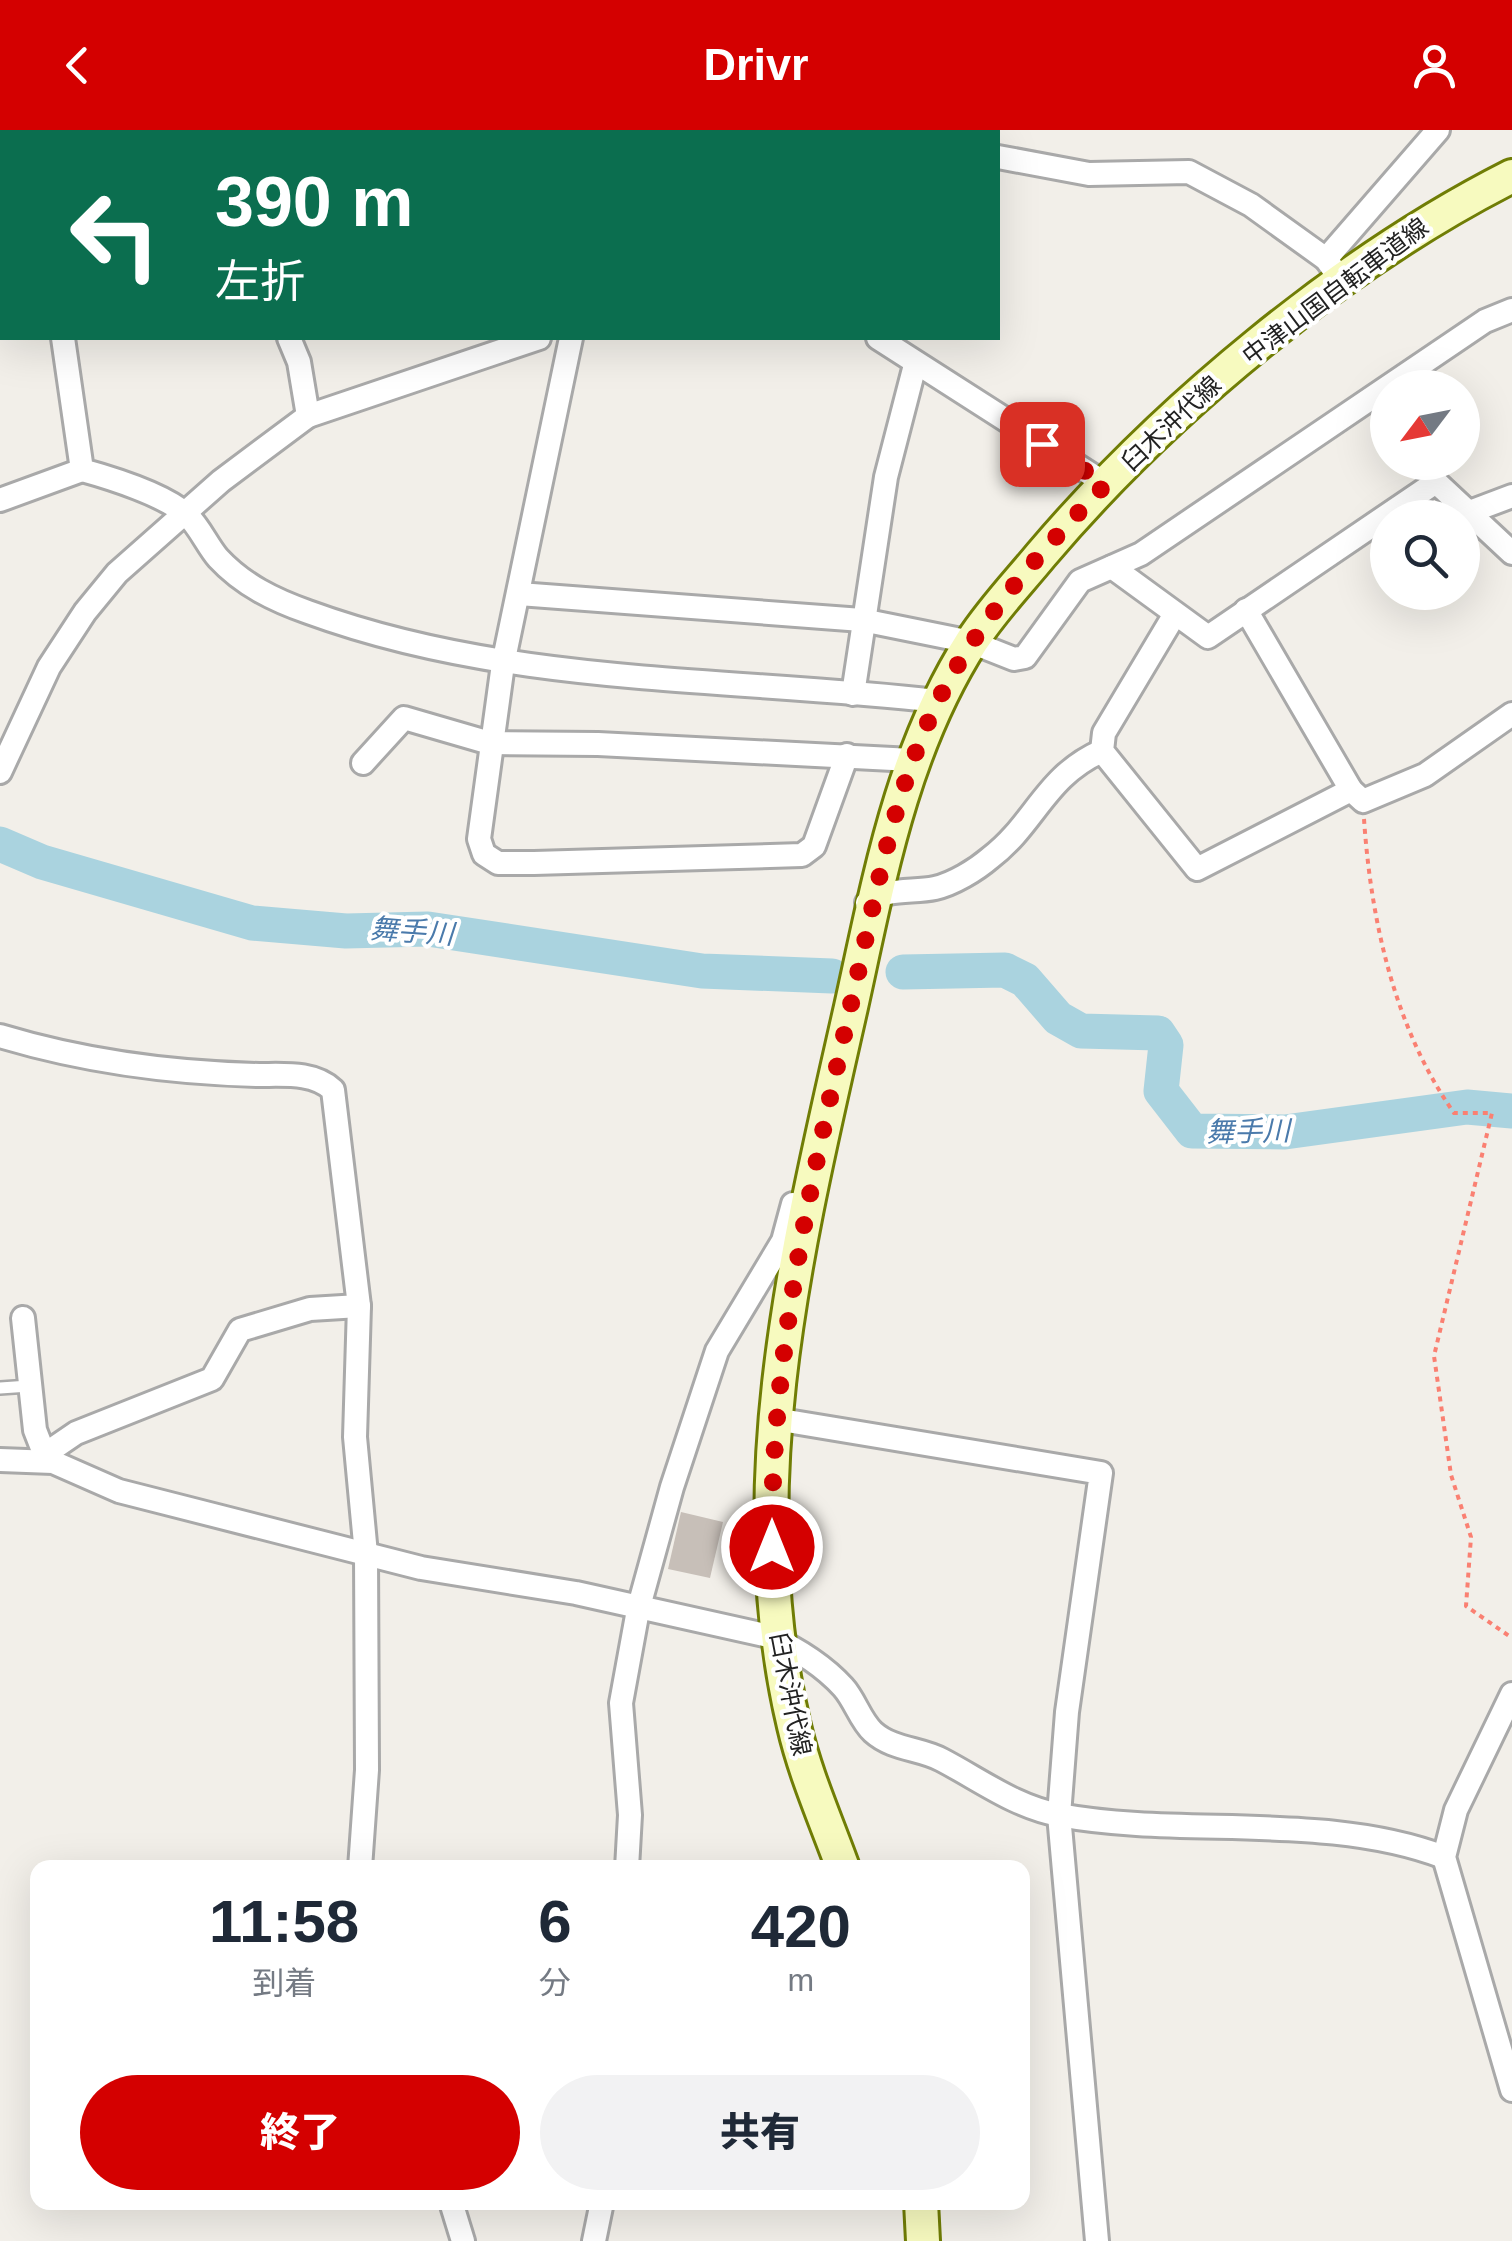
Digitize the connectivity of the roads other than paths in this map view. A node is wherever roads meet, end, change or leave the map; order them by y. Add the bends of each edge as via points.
1 (1438, 130) edge
2 (1000, 156) edge
3 (1512, 176) edge
4 (1334, 271) junction
5 (1512, 310) edge
6 (63, 340) edge
7 (290, 340) edge
8 (533, 340) edge
9 (571, 340) edge
10 (881, 340) edge
11 (915, 364) junction
12 (1420, 370) edge
13 (1370, 406) edge
14 (308, 416) junction
15 (82, 470) junction
16 (1419, 480) edge
17 (1437, 480) edge
18 (1106, 484) junction
19 (1512, 496) edge
20 (0, 500) edge
21 (1455, 500) edge
22 (1480, 508) edge
23 (186, 514) junction
24 (1480, 525) edge
25 (1512, 553) edge
26 (1112, 566) junction
27 (519, 594) junction
28 (1246, 610) junction
29 (1176, 614) junction
30 (862, 620) junction
31 (972, 642) junction
32 (503, 664) junction
33 (853, 694) junction
34 (938, 701) junction
35 (1512, 714) edge
36 (490, 743) junction
37 (1102, 751) junction
38 (847, 756) junction
39 (912, 760) junction
40 (363, 762) dead end
41 (0, 772) edge
42 (1357, 796) junction
43 (874, 897) junction
44 (0, 1036) edge
45 (359, 1306) junction
46 (23, 1318) dead end
47 (29, 1386) junction
48 (0, 1388) edge
49 (776, 1418) junction
50 (0, 1460) edge
51 (46, 1460) junction
52 (366, 1554) junction
53 (638, 1610) junction
54 (779, 1640) junction
55 (1512, 1694) edge
56 (1059, 1815) junction
57 (1444, 1857) junction
58 (361, 1860) edge
59 (628, 1860) edge
60 (840, 1860) edge
61 (1512, 2090) edge
62 (453, 2210) edge
63 (600, 2210) edge
64 (921, 2210) edge
65 (463, 2241) edge
66 (594, 2241) edge
67 (923, 2241) edge
68 (1097, 2241) edge

1 - 4 street
2 - 4 street via 1090,174 1189,172 1251,204
3 - 4 main road, 臼木沖代線 via 1388,250
4 - 18 main road, 臼木沖代線
5 - 12 street via 1485,321
6 - 15 street
7 - 14 street
8 - 14 street
9 - 27 street
10 - 11 street
11 - 18 street
11 - 30 street via 886,477
13 - 26 street via 1141,554
14 - 23 street
15 - 20 street
15 - 23 street
16 - 28 street
17 - 21 street
18 - 31 main road, 臼木沖代線
19 - 22 street
23 - 32 street via 219,558 255,590 366,633
23 - 41 street via 117,573 85,612 49,667
24 - 25 street
26 - 29 street
26 - 31 street via 1080,581 1026,657 1014,659
27 - 30 street
27 - 32 street
28 - 29 street via 1208,637
28 - 42 street
29 - 37 street via 1104,733
30 - 31 street
30 - 33 street
31 - 34 main road, 臼木沖代線
32 - 33 street
32 - 36 street
33 - 34 street
34 - 39 main road, 臼木沖代線
35 - 42 street via 1425,775
36 - 38 street
36 - 38 street via 479,839 484,854 498,863 802,855 814,846
36 - 40 street via 404,718
37 - 42 street via 1197,869
37 - 43 street via 1054,781 989,859 940,887
38 - 39 street
39 - 43 main road, 臼木沖代線
43 - 49 main road, 臼木沖代線 via 801,1230
43 - 53 street via 857,916 790,1220 717,1351
44 - 45 street via 190,1074 324,1081 336,1101
45 - 51 street via 310,1309 240,1330 212,1379 76,1433
45 - 52 street via 356,1437
46 - 47 street
47 - 48 lane
47 - 51 street
49 - 54 main road, 臼木沖代線 via 772,1564
49 - 56 street via 1101,1473
50 - 51 street
51 - 52 street via 119,1491
52 - 53 street
52 - 58 street via 368,1770
53 - 54 street
53 - 59 street via 621,1703
54 - 56 street via 796,1646 844,1688 871,1730 896,1746 941,1759 1010,1800
54 - 60 main road, 臼木沖代線 via 794,1730
55 - 57 street via 1456,1810
56 - 57 street via 1337,1836 1414,1845
56 - 68 street
57 - 61 street
62 - 65 street
63 - 66 street
64 - 67 main road

